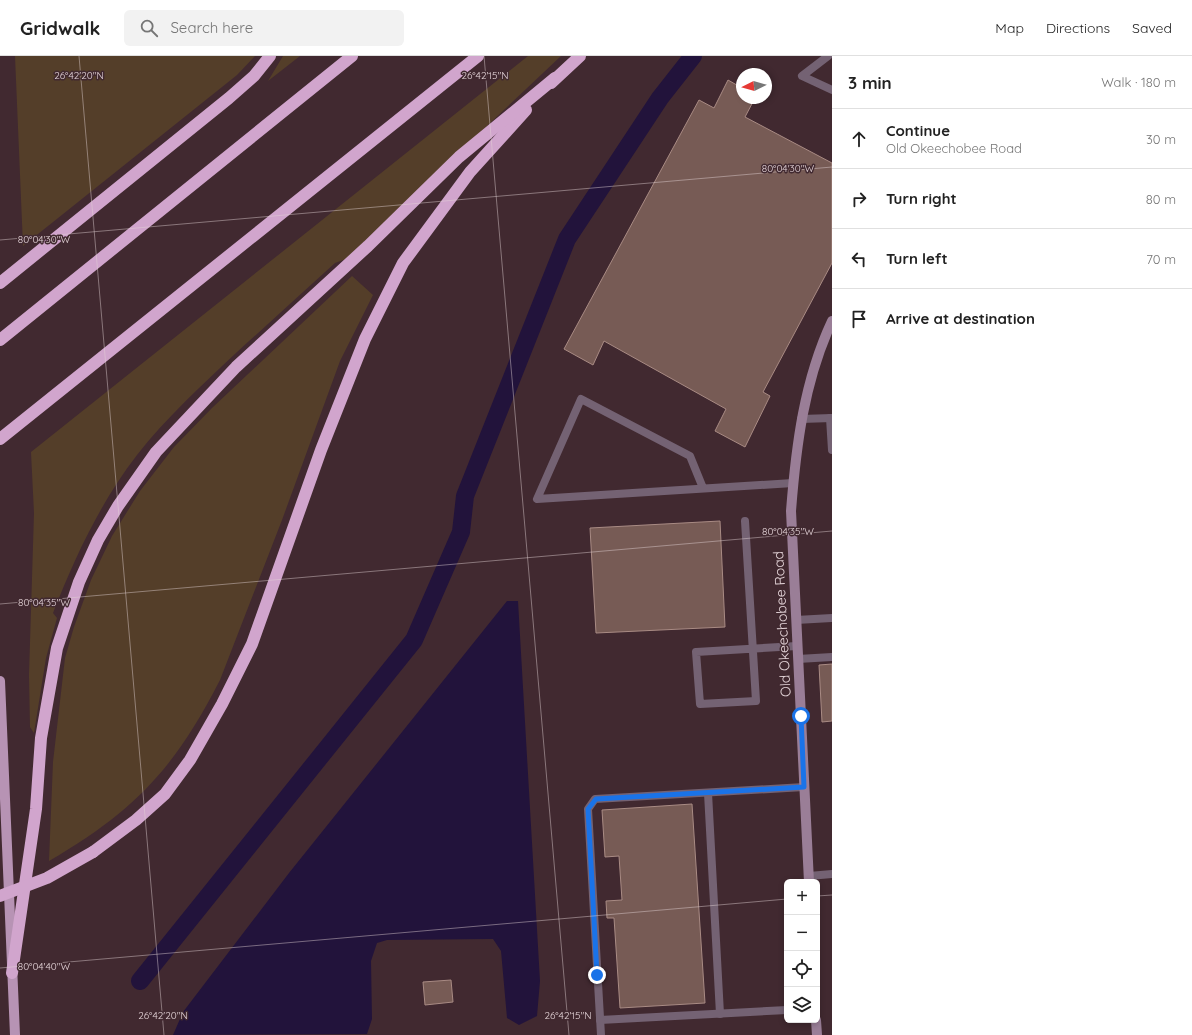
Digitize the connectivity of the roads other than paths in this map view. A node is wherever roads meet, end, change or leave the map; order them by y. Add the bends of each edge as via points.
1 (270, 56) edge
2 (352, 56) edge
3 (478, 56) edge
4 (580, 56) edge
5 (828, 56) edge
6 (555, 78) junction
7 (832, 90) edge
8 (0, 283) edge
9 (832, 321) edge
10 (0, 340) edge
11 (831, 418) edge
12 (801, 419) junction
13 (0, 439) edge
14 (832, 450) edge
15 (793, 483) junction
16 (703, 488) junction
17 (745, 521) dead end
18 (832, 618) edge
19 (796, 620) junction
20 (797, 646) junction
21 (753, 649) junction
22 (832, 657) edge
23 (798, 659) junction
24 (0, 681) edge
25 (804, 787) junction
26 (708, 793) junction
27 (832, 874) edge
28 (809, 879) edge
29 (4, 892) edge
30 (0, 904) edge
31 (12, 973) junction
32 (784, 1010) edge
33 (720, 1014) junction
34 (600, 1020) junction
35 (816, 1023) edge
36 (15, 1035) edge
37 (601, 1035) edge
38 (817, 1035) edge

1 - 8 highway via 254,76 234,94
2 - 10 highway
3 - 13 highway
4 - 6 highway
5 - 7 lane via 802,76
6 - 29 highway, bridge via 470,172 403,263 360,354 322,450 252,644 190,760 165,794 136,820 93,852 46,878
6 - 31 highway via 459,158 236,367 156,452 118,506 98,540 79,582 57,648 41,738 36,809
9 - 12 street, Old Okeechobee Road via 812,375
11 - 12 lane
11 - 14 lane
12 - 15 street, Old Okeechobee Road
15 - 16 lane
15 - 19 street, Old Okeechobee Road via 791,511
16 - 16 lane via 553,498 537,499 581,399 690,456
17 - 21 lane
18 - 19 lane
19 - 20 street, Old Okeechobee Road
20 - 21 lane
20 - 23 street, Old Okeechobee Road
21 - 21 lane via 696,652 700,704 756,701
22 - 23 lane
23 - 25 street, Old Okeechobee Road
24 - 29 main road
25 - 26 lane
25 - 28 street, Old Okeechobee Road
26 - 33 lane
26 - 34 lane via 596,799 588,809
27 - 28 lane
29 - 30 highway
29 - 31 main road
31 - 36 main road
32 - 33 lane
33 - 34 lane
34 - 37 lane
35 - 38 street

